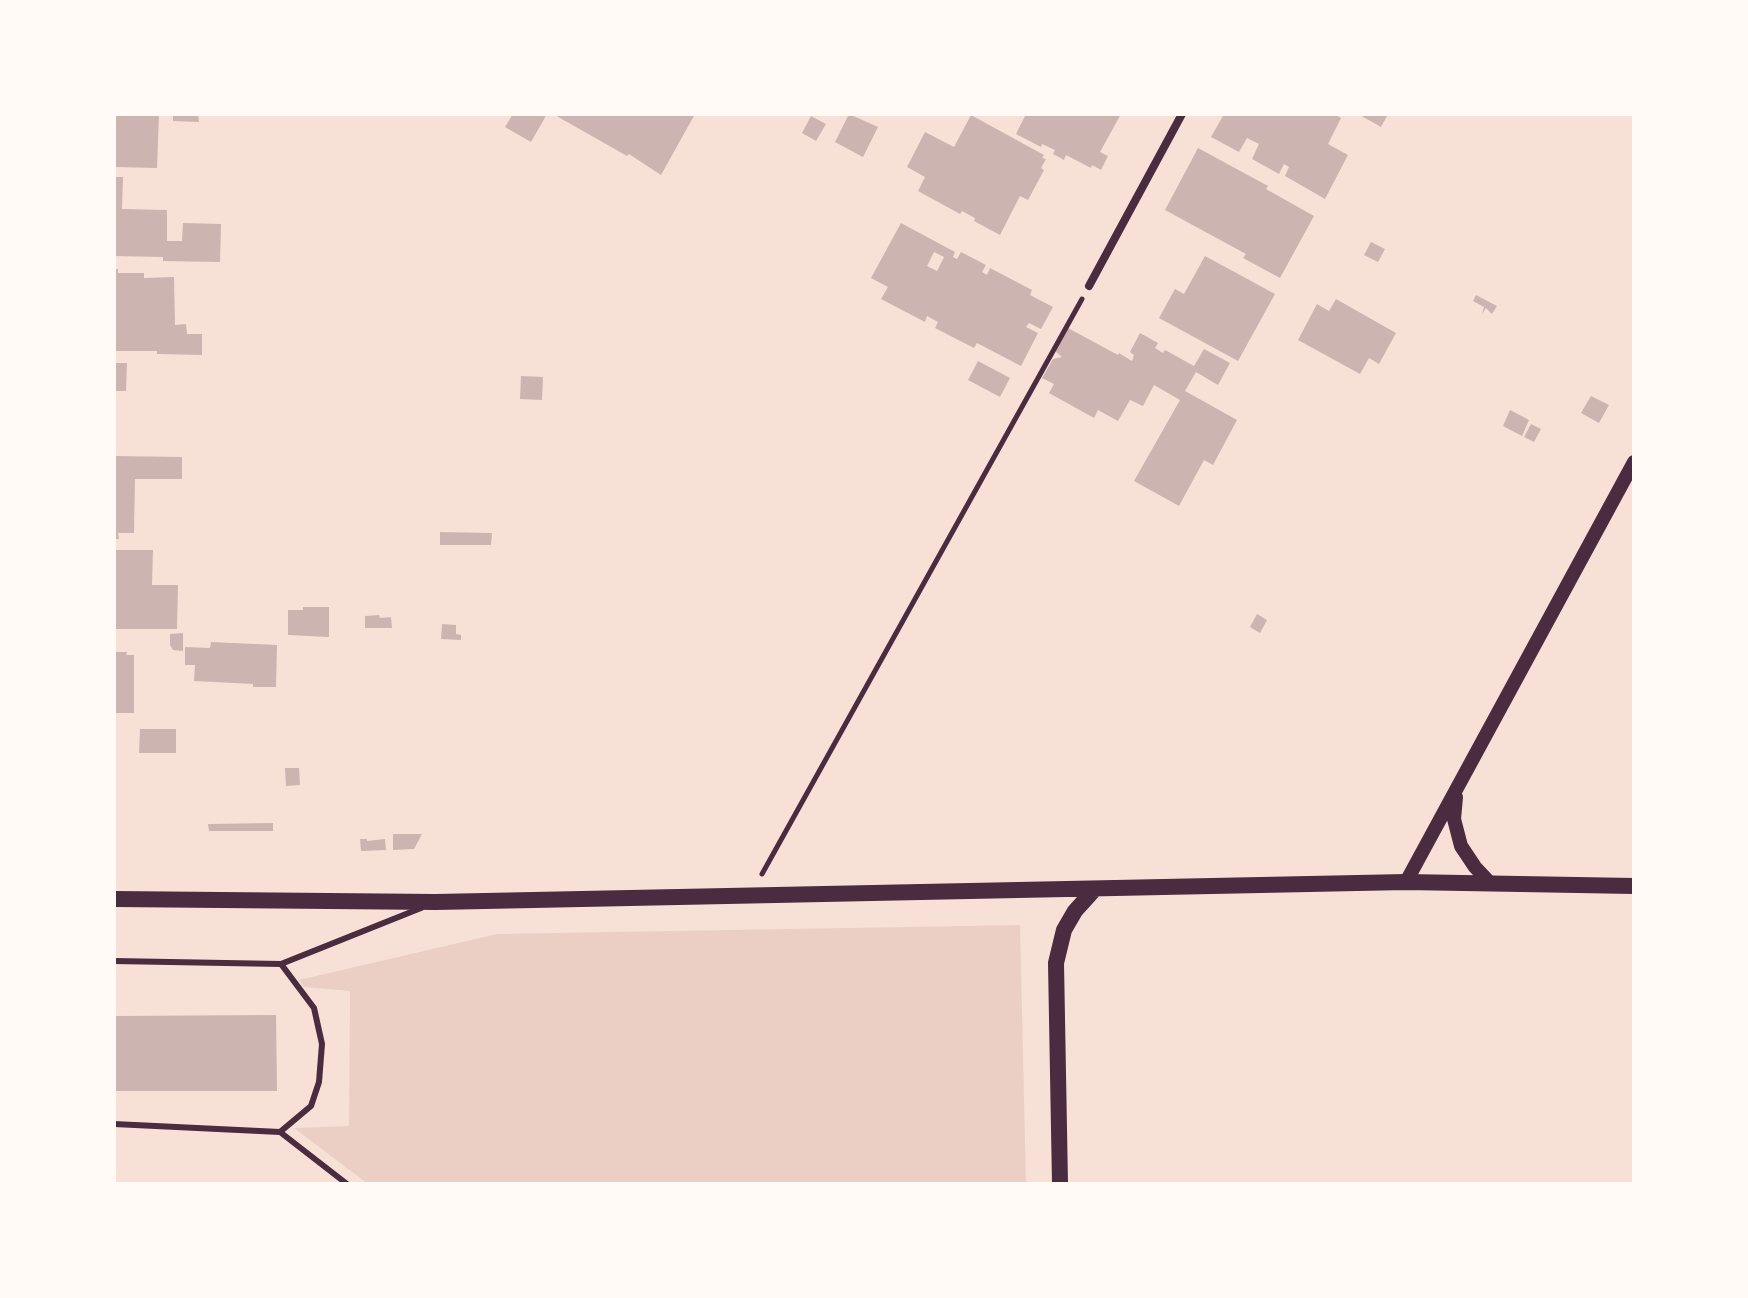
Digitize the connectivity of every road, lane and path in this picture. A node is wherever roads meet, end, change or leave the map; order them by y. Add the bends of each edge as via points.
1 (1182, 114) edge
2 (1089, 286) joint
3 (1634, 462) edge
4 (1457, 788) junction
5 (1406, 882) junction
6 (1491, 884) junction
7 (1634, 886) edge
8 (1094, 890) junction
9 (750, 896) junction
10 (114, 899) edge
11 (436, 902) junction
12 (114, 961) edge
13 (281, 964) junction
14 (114, 1124) edge
15 (280, 1132) junction
16 (347, 1184) edge
17 (1060, 1184) edge

1 - 2 street
2 - 9 path
3 - 4 street
4 - 5 street
4 - 6 street via 1454,819 1461,846
5 - 6 main road
5 - 8 main road
6 - 7 main road
8 - 9 main road
8 - 17 main road via 1064,930 1056,963
9 - 11 main road
10 - 11 main road
11 - 13 lane
12 - 13 lane
13 - 15 lane via 314,1008 322,1044 311,1106
14 - 15 lane
15 - 16 lane

